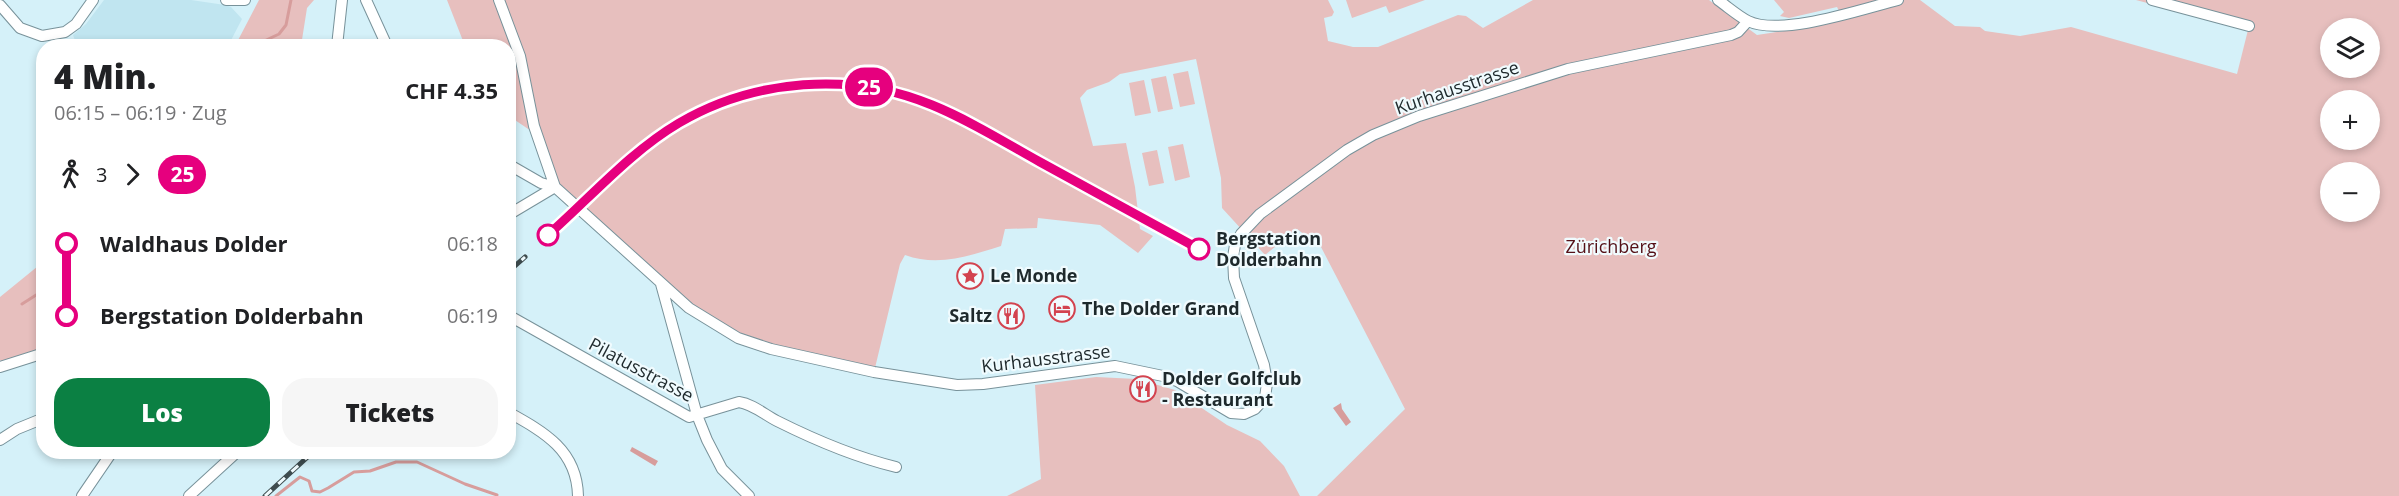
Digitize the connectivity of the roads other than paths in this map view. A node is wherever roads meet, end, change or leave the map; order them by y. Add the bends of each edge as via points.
1 (93, 0) edge
2 (226, 0) edge
3 (245, 0) edge
4 (342, 0) edge
5 (366, 0) edge
6 (499, 0) edge
7 (1718, 0) edge
8 (1898, 0) edge
9 (2152, 0) edge
10 (0, 5) edge
11 (1748, 21) junction
12 (2249, 27) dead end
13 (338, 39) edge
14 (384, 39) edge
15 (514, 39) edge
16 (516, 45) edge
17 (516, 169) edge
18 (541, 183) junction
19 (555, 187) junction
20 (542, 195) junction
21 (516, 210) edge
22 (661, 283) junction
23 (516, 320) edge
24 (36, 356) edge
25 (0, 367) edge
26 (697, 415) junction
27 (516, 416) edge
28 (36, 421) edge
29 (0, 440) edge
30 (107, 459) edge
31 (229, 459) edge
32 (896, 467) dead end
33 (82, 496) edge
34 (189, 496) edge
35 (579, 496) edge
36 (749, 496) edge

1 - 10 street via 76,24 65,32 42,36 20,28
2 - 3 street
4 - 13 street
5 - 14 street
6 - 15 street
7 - 11 street
8 - 11 street via 1800,24 1773,27
9 - 12 street
11 - 22 street, Kurhausstrasse via 1731,35 1568,69 1411,119 1347,150 1260,214 1241,234 1233,257 1234,278 1267,383 1265,398 1244,414 1231,413 1177,381 1115,366 957,385 814,358 738,338 689,308
16 - 19 street via 534,126
17 - 18 street, Kurhausstrasse
18 - 19 street, Kurhausstrasse
18 - 20 street
19 - 20 street
19 - 22 street, Kurhausstrasse
20 - 21 street
22 - 26 street
23 - 26 street, Pilatusstrasse via 681,413
24 - 25 street
26 - 32 street, Pilatusstrasse via 746,403 776,421 864,459
26 - 36 street via 722,469
27 - 35 street via 559,446 573,468
28 - 29 street
30 - 33 street
31 - 34 street

